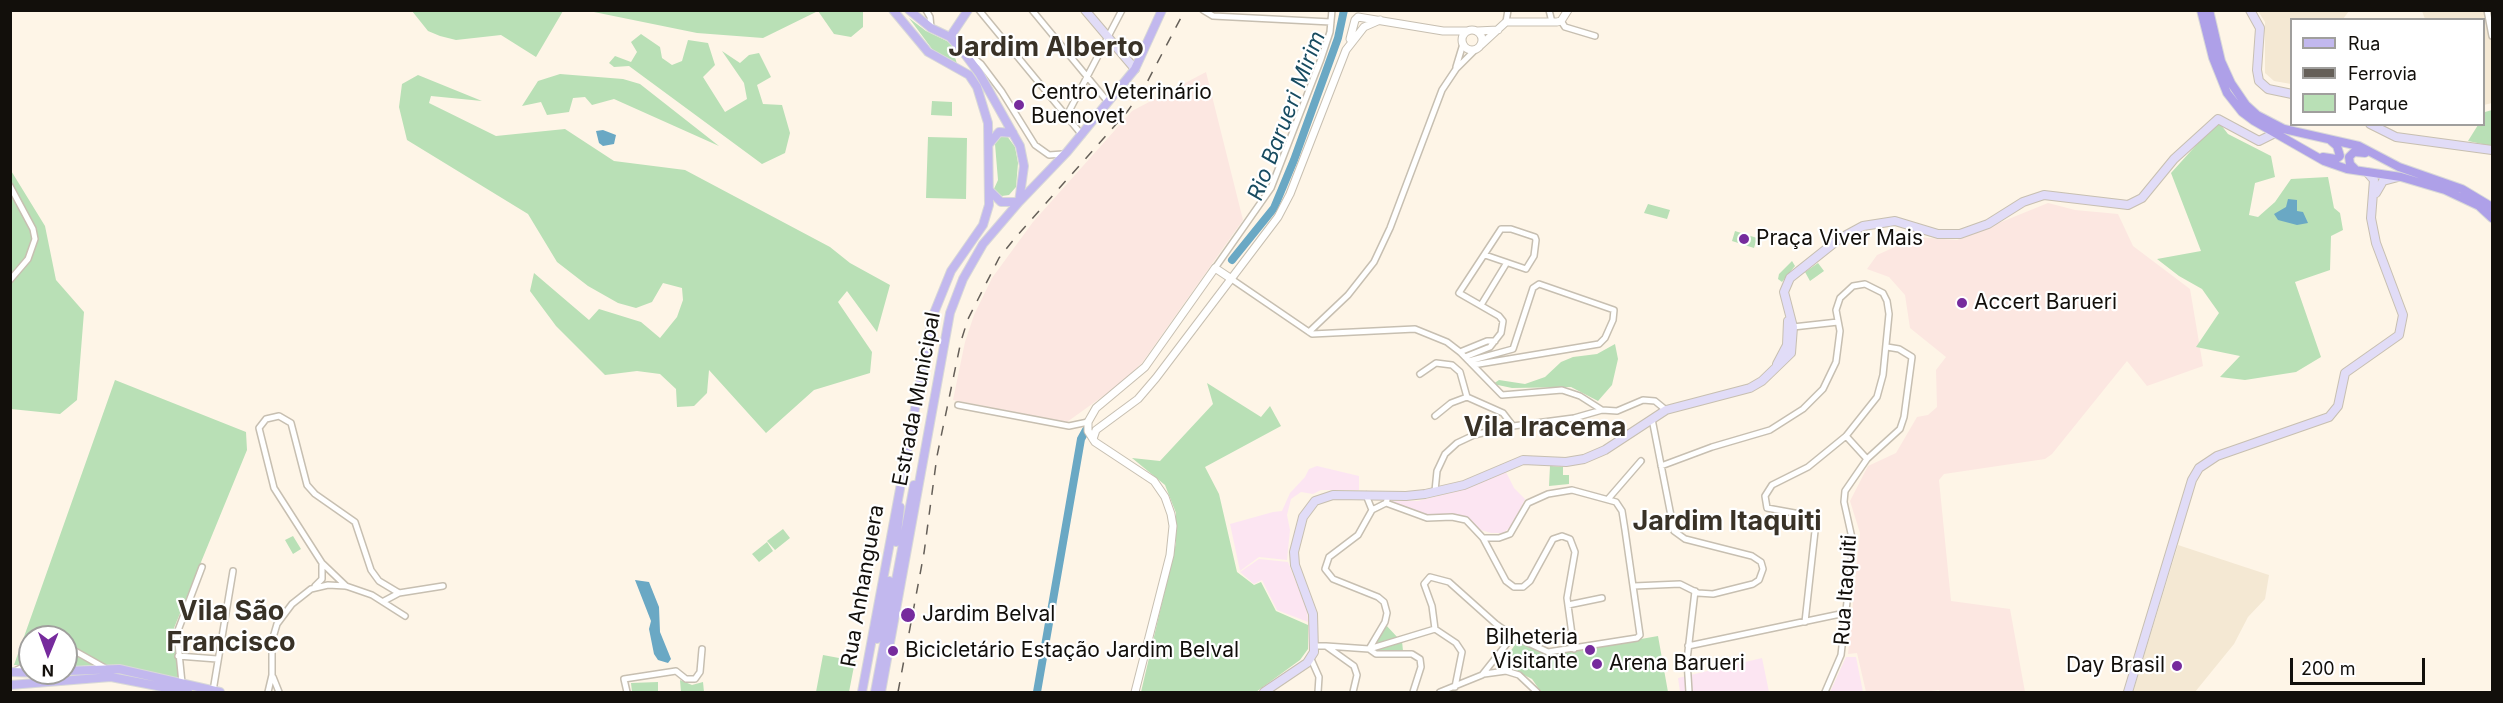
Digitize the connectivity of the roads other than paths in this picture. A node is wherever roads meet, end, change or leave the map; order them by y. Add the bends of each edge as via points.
1 (893, 10) edge
2 (926, 10) edge
3 (968, 10) edge
4 (979, 10) edge
5 (1032, 10) edge
6 (1085, 10) edge
7 (1122, 10) edge
8 (1162, 10) edge
9 (1203, 10) edge
10 (1332, 10) edge
11 (1508, 10) edge
12 (1549, 10) edge
13 (1568, 10) edge
14 (2201, 10) edge
15 (2250, 10) edge
16 (2487, 10) edge
17 (909, 11) edge
18 (2211, 13) edge
19 (902, 19) junction
20 (1380, 20) junction
21 (1561, 21) junction
22 (1331, 22) junction
23 (1506, 22) junction
24 (1552, 22) junction
25 (931, 28) junction
26 (1498, 30) junction
27 (1443, 31) junction
28 (1472, 31) junction
29 (2492, 32) edge
30 (1595, 36) dead end
31 (951, 37) junction
32 (1107, 37) junction
33 (1463, 43) junction
34 (1481, 45) junction
35 (961, 49) junction
36 (1346, 50) junction
37 (1475, 50) junction
38 (1135, 69) junction
39 (1456, 69) junction
40 (969, 75) junction
41 (1085, 78) junction
42 (1002, 92) junction
43 (2290, 94) edge
44 (992, 95) junction
45 (1108, 102) junction
46 (1066, 117) junction
47 (2374, 126) edge
48 (1013, 133) junction
49 (2273, 134) junction
50 (1082, 135) junction
51 (2327, 138) junction
52 (989, 145) junction
53 (1035, 145) junction
54 (2491, 150) edge
55 (1023, 151) junction
56 (1067, 152) junction
57 (2309, 152) junction
58 (2372, 154) junction
59 (2356, 170) junction
60 (2367, 172) junction
61 (2401, 177) junction
62 (10, 186) edge
63 (989, 190) junction
64 (2374, 198) junction
65 (1019, 202) junction
66 (2493, 207) edge
67 (2493, 218) edge
68 (1485, 255) junction
69 (1506, 264) junction
70 (1215, 268) junction
71 (1230, 278) junction
72 (10, 280) edge
73 (1480, 305) junction
74 (1789, 311) junction
75 (1838, 322) junction
76 (1793, 327) junction
77 (1309, 332) junction
78 (1495, 341) junction
79 (1478, 346) junction
80 (1887, 347) junction
81 (1483, 351) junction
82 (1509, 355) junction
83 (1467, 359) junction
84 (1420, 374) dead end
85 (1769, 375) junction
86 (1467, 397) junction
87 (958, 405) dead end
88 (1602, 410) junction
89 (1666, 410) junction
90 (1435, 416) dead end
91 (1652, 418) junction
92 (1088, 422) junction
93 (1513, 426) junction
94 (1846, 436) junction
95 (1093, 439) junction
96 (924, 454) junction
97 (1867, 459) junction
98 (1641, 461) dead end
99 (1661, 466) junction
100 (902, 483) junction
101 (1435, 491) junction
102 (1366, 495) junction
103 (1609, 498) junction
104 (1387, 500) junction
105 (1372, 510) junction
106 (1483, 538) junction
107 (322, 564) junction
108 (202, 567) dead end
109 (233, 571) dead end
110 (379, 581) junction
111 (346, 586) junction
112 (443, 586) dead end
113 (1634, 586) junction
114 (310, 589) junction
115 (1695, 591) junction
116 (399, 593) junction
117 (372, 595) junction
118 (1602, 598) dead end
119 (384, 602) junction
120 (1568, 604) junction
121 (1845, 613) junction
122 (405, 616) dead end
123 (1805, 622) junction
124 (1435, 629) junction
125 (1514, 636) junction
126 (1315, 646) junction
127 (1326, 646) junction
128 (1688, 646) junction
129 (1369, 648) junction
130 (702, 649) dead end
131 (1574, 650) junction
132 (78, 653) edge
133 (1502, 653) junction
134 (178, 656) junction
135 (1311, 658) junction
136 (217, 659) junction
137 (1495, 661) junction
138 (1462, 662) junction
139 (105, 668) junction
140 (78, 670) edge
141 (1499, 671) junction
142 (1506, 671) junction
143 (272, 675) junction
144 (1482, 675) junction
145 (1473, 679) junction
146 (182, 683) junction
147 (10, 685) edge
148 (1455, 687) junction
149 (1825, 690) edge
150 (217, 692) edge
151 (188, 693) edge
152 (268, 693) edge
153 (279, 693) edge
154 (627, 693) edge
155 (862, 693) edge
156 (868, 693) edge
157 (875, 693) edge
158 (881, 693) edge
159 (1135, 693) edge
160 (1264, 693) edge
161 (1318, 693) edge
162 (1353, 693) edge
163 (1413, 693) edge
164 (1440, 693) edge
165 (1537, 693) edge
166 (1689, 693) edge
167 (2128, 693) edge

1 - 19 main road
2 - 25 street
3 - 31 main road
4 - 46 street
5 - 41 street
6 - 32 main road
7 - 32 street
8 - 38 main road, Estrada Municipal
9 - 22 street via 1213,16
10 - 22 street
11 - 23 street
12 - 24 street
13 - 21 street
14 - 49 highway via 2227,93 2242,112
15 - 43 main road via 2260,28 2259,81 2268,89
16 - 29 street
17 - 19 street
17 - 25 main road
18 - 51 highway via 2221,61 2246,105 2284,129
19 - 40 main road via 931,55
20 - 27 street
20 - 36 street via 1364,27
20 - 36 street via 1355,20
21 - 24 street
21 - 30 street via 1565,27
22 - 70 street via 1321,59 1271,188
23 - 24 street
23 - 26 street
25 - 31 main road
26 - 28 street
26 - 34 street
27 - 28 street
27 - 33 street
28 - 33 street via 1464,35
28 - 34 street via 1481,36
31 - 35 main road
31 - 40 main road, Rua Anhanguera
32 - 38 main road
32 - 41 street
33 - 37 street via 1467,49
33 - 39 street
34 - 37 street
35 - 42 street via 981,64
35 - 44 main road
36 - 71 street via 1282,210
37 - 39 street
38 - 45 main road, Estrada Municipal
39 - 77 street via 1442,90 1378,256 1359,284
40 - 52 main road, Rua Anhanguera via 986,109
41 - 45 street
41 - 46 street
42 - 44 street
42 - 53 street
44 - 48 main road
45 - 50 main road, Estrada Municipal
46 - 50 street
47 - 54 main road via 2396,137
48 - 52 main road via 999,132
48 - 55 main road
49 - 57 highway
49 - 74 main road via 2259,141 2218,119 2174,159 2142,198 2128,205 2040,196 1960,234 1938,234 1895,221 1863,226 1839,239 1790,278 1784,292
50 - 56 main road, Estrada Municipal
51 - 57 highway via 2340,149 2338,158
51 - 58 highway
52 - 63 main road, Rua Anhanguera
53 - 55 street
53 - 56 street via 1054,156
55 - 65 main road
56 - 65 main road, Estrada Municipal
57 - 59 highway
58 - 59 highway via 2351,154 2350,164
58 - 66 highway via 2462,189
59 - 60 highway
60 - 61 highway
60 - 64 main road via 2374,180
61 - 64 main road via 2383,181
61 - 67 highway via 2455,194
62 - 72 street via 35,239 28,259
63 - 65 main road via 1001,202
63 - 100 main road, Rua Anhanguera via 983,225 951,271 934,311
64 - 167 main road via 2371,218 2376,243 2403,315 2399,335 2344,373 2338,406 2329,417 2217,456 2199,468 2192,480
65 - 96 main road, Estrada Municipal via 983,244 955,299
68 - 69 street
68 - 69 street via 1503,228 1535,237 1534,256 1526,269
68 - 73 street via 1459,293
69 - 73 street
70 - 71 street
70 - 92 street via 1144,367 1096,408
71 - 77 street
71 - 95 street via 1147,389 1096,430
73 - 78 street via 1502,320 1501,333
74 - 76 main road
74 - 85 main road via 1786,345
75 - 76 street
75 - 80 street via 1838,301 1857,285 1872,286 1886,297
75 - 99 street via 1840,345 1832,372 1823,389 1803,409 1770,430
76 - 85 main road via 1791,353
77 - 83 street via 1318,335 1415,329 1447,342
78 - 79 street
78 - 81 street
79 - 81 street
79 - 83 street
80 - 94 street via 1879,393
80 - 97 street, Rua Itaquiti via 1912,357 1904,417 1900,429
81 - 83 street
82 - 82 street via 1599,344 1613,320 1614,310 1539,284 1533,288
82 - 83 street
83 - 88 street via 1502,395 1562,390
84 - 86 street via 1436,363 1452,365 1460,372
85 - 89 main road via 1743,391
86 - 90 street via 1450,403
86 - 93 street via 1503,413
87 - 92 street via 1069,426
88 - 89 street via 1617,411 1650,400 1659,402
88 - 93 street via 1575,418
89 - 91 main road
91 - 99 street
91 - 101 main road via 1590,457 1566,462 1523,460 1475,481
92 - 95 street
93 - 101 street via 1474,435 1452,446 1439,465
94 - 97 street
94 - 123 street via 1808,467 1772,485 1765,496 1767,508 1811,516 1816,522
95 - 159 street via 1154,481 1165,497 1173,526 1169,562
96 - 157 main road via 897,566
96 - 158 main road, Estrada Municipal
97 - 121 street, Rua Itaquiti via 1844,496 1852,547
98 - 103 street
99 - 115 street via 1672,527 1677,534 1752,555 1763,565 1761,576 1753,585 1713,594
100 - 155 main road, Rua Anhanguera
100 - 156 main road
101 - 104 main road
102 - 104 main road
102 - 105 street
102 - 126 main road via 1323,497 1308,507 1301,522 1294,560 1313,614
103 - 106 street via 1572,490 1548,494 1528,503 1510,534
103 - 113 street via 1622,511
104 - 105 street
104 - 106 street via 1427,518 1462,518
105 - 129 street via 1358,535 1329,557 1325,566 1333,579 1384,602 1385,622
106 - 120 street via 1506,581 1519,587 1530,581 1557,536 1570,539 1575,548
107 - 110 street via 274,488 259,428 266,419 279,416 291,423 307,485 355,522 371,570
107 - 111 street
107 - 114 street via 321,581
108 - 134 street via 179,625
109 - 136 street
110 - 116 street
110 - 117 street
111 - 114 street
111 - 117 street
112 - 116 street
113 - 115 street via 1680,584
113 - 131 street via 1640,632 1637,638
114 - 143 street via 292,603 277,624 272,641
115 - 128 street
116 - 119 street
117 - 119 street
118 - 120 street
119 - 122 street
120 - 131 street
121 - 123 street
121 - 149 street, Rua Itaquiti via 1841,655
123 - 128 street
124 - 125 street via 1432,606 1424,588 1427,578 1435,576 1449,582
124 - 129 street
124 - 138 street via 1458,645
125 - 131 street via 1548,652
125 - 133 street
126 - 127 street
126 - 135 main road
127 - 129 street
127 - 162 street via 1354,666 1357,675
128 - 166 street
129 - 163 street via 1376,654 1412,654 1420,659
130 - 154 street via 695,679 686,679 678,671 624,679
132 - 139 street
133 - 137 street
133 - 142 street
134 - 136 street
134 - 146 street
135 - 160 main road
135 - 161 street via 1319,676
136 - 150 street
137 - 141 street
137 - 144 street
138 - 145 street via 1465,674
138 - 148 street
139 - 140 main road
139 - 146 main road
141 - 142 street
141 - 144 street
142 - 165 street via 1526,679
143 - 152 street
143 - 153 street
144 - 145 street
145 - 148 street
146 - 150 main road
147 - 151 main road via 111,677
148 - 164 street

